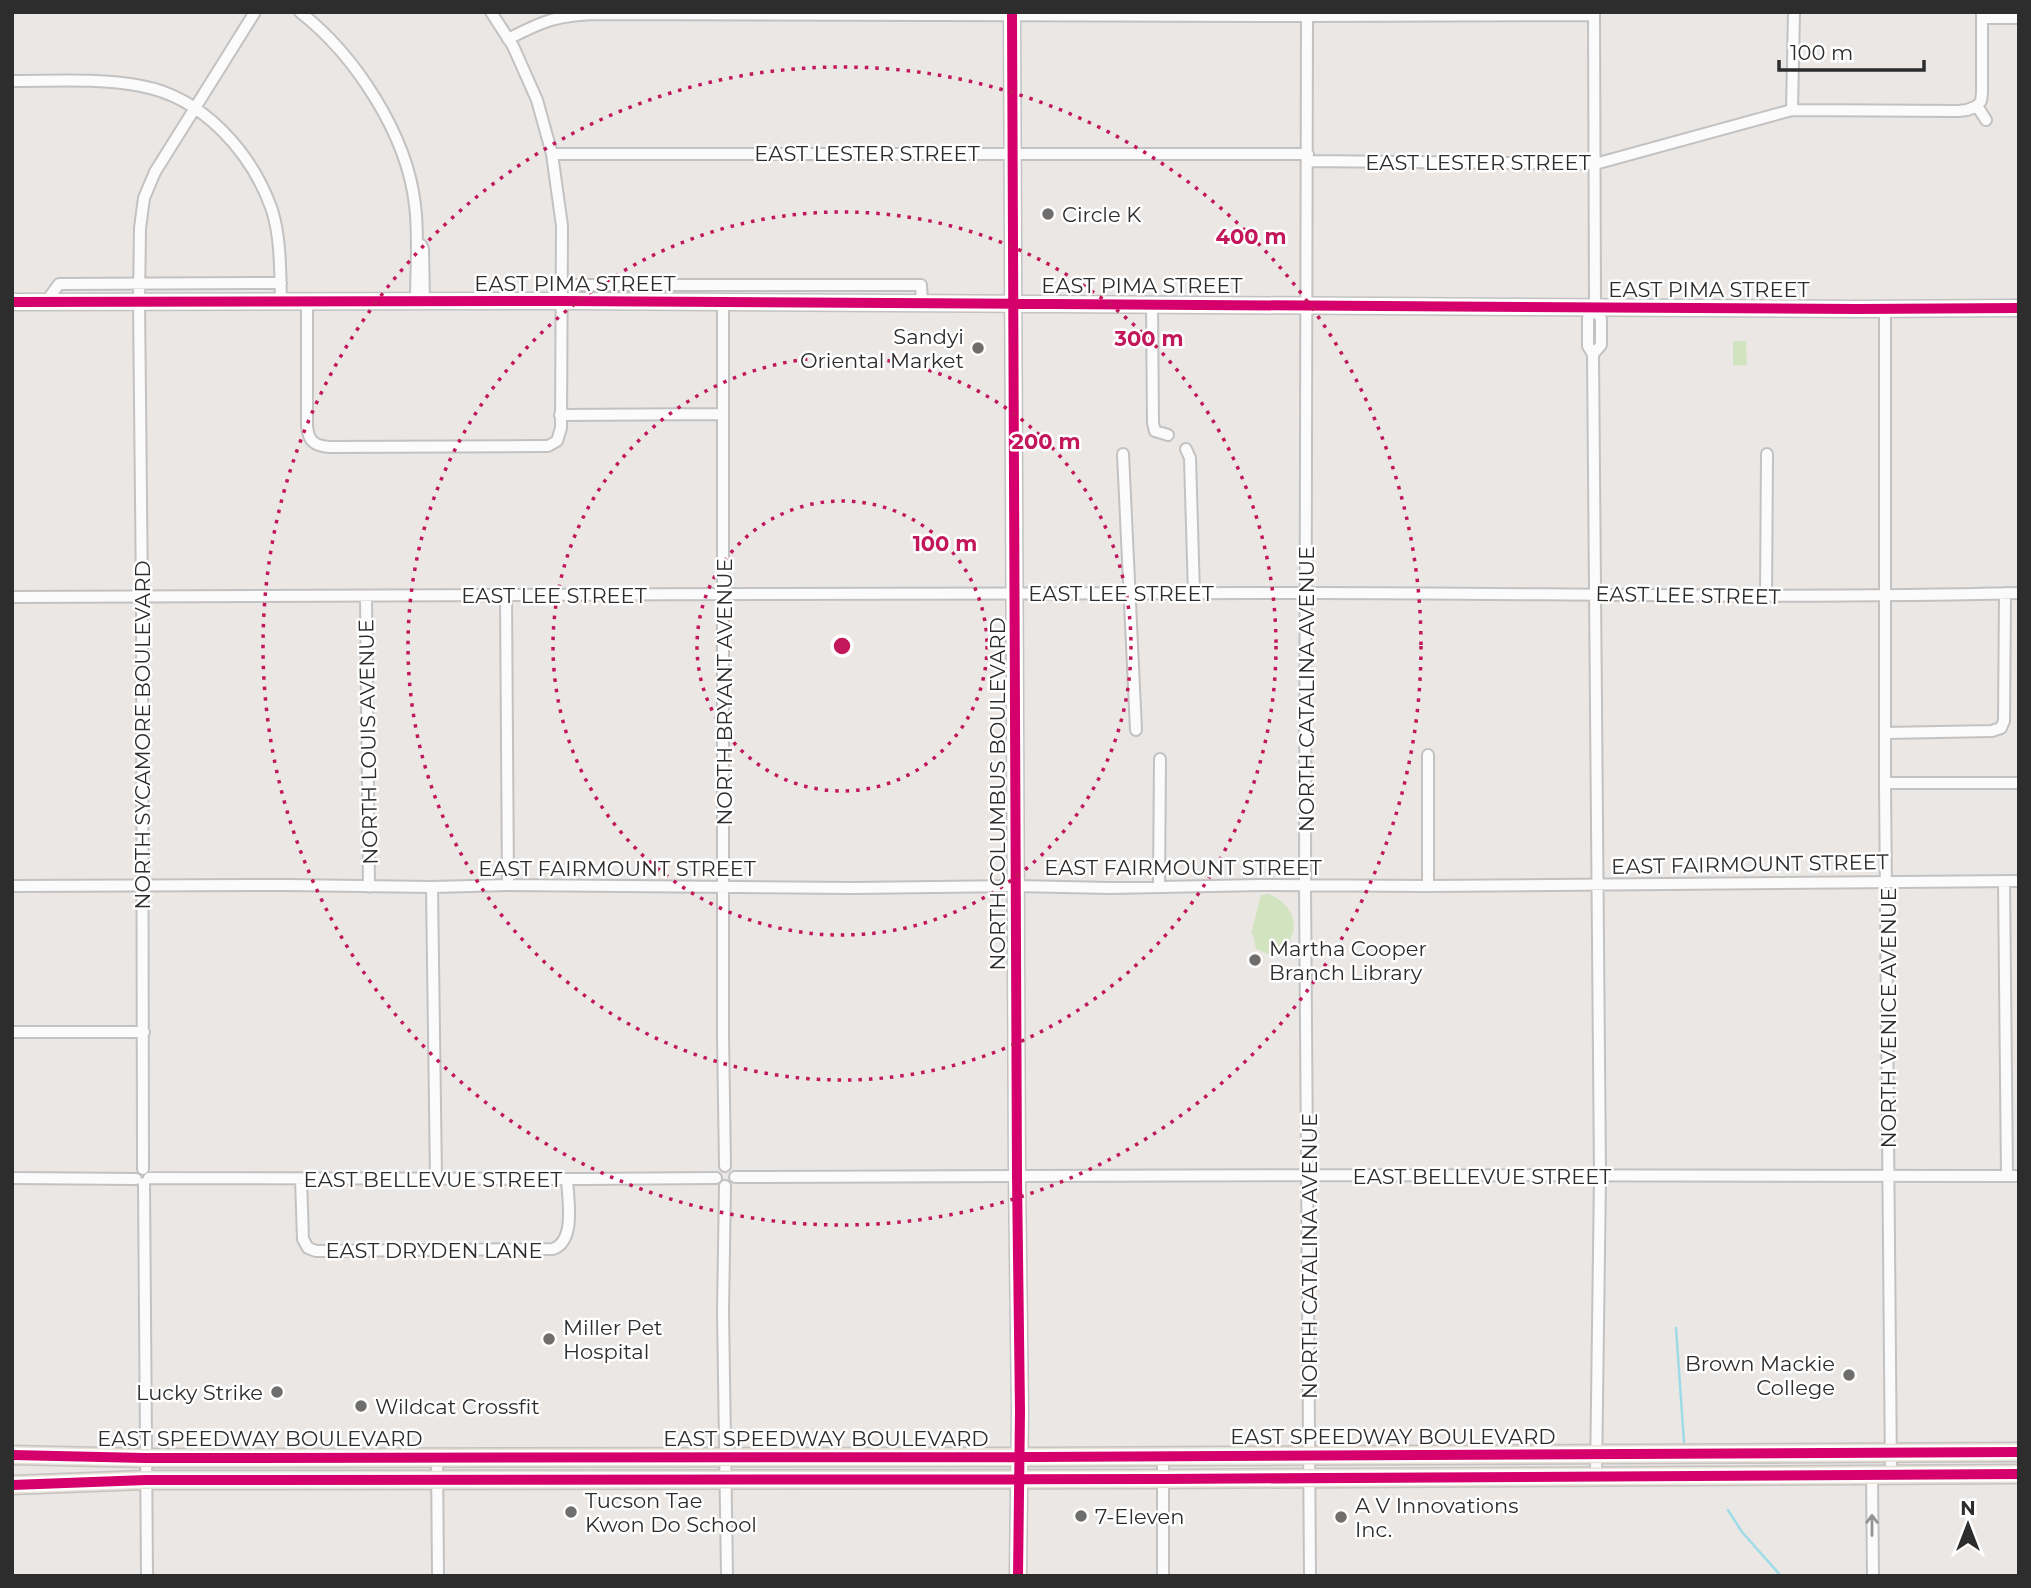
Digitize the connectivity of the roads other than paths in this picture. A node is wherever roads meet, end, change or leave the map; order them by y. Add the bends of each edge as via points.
1 (255, 12) edge
2 (300, 12) edge
3 (491, 12) edge
4 (1794, 12) edge
5 (721, 14) edge
6 (1012, 14) edge
7 (1307, 14) edge
8 (1594, 14) edge
9 (1982, 15) edge
10 (2019, 18) edge
11 (508, 39) junction
12 (12, 81) edge
13 (1977, 106) junction
14 (196, 109) junction
15 (1792, 110) junction
16 (1986, 120) dead end
17 (552, 153) junction
18 (1013, 153) junction
19 (1308, 158) junction
20 (1595, 163) junction
21 (139, 283) junction
22 (281, 283) junction
23 (561, 293) junction
24 (139, 301) junction
25 (281, 301) junction
26 (307, 301) junction
27 (12, 302) edge
28 (46, 302) junction
29 (420, 302) junction
30 (723, 302) junction
31 (922, 303) junction
32 (1013, 304) junction
33 (1152, 305) junction
34 (1307, 305) junction
35 (1595, 308) junction
36 (2019, 308) edge
37 (1885, 309) junction
38 (722, 414) junction
39 (560, 415) junction
40 (1168, 435) dead end
41 (1186, 449) dead end
42 (1124, 454) dead end
43 (1767, 454) dead end
44 (1015, 593) junction
45 (1131, 593) junction
46 (1194, 593) junction
47 (1306, 593) junction
48 (2005, 593) junction
49 (2019, 593) edge
50 (723, 594) junction
51 (1596, 594) junction
52 (506, 595) junction
53 (1886, 596) junction
54 (12, 597) edge
55 (142, 597) junction
56 (366, 597) junction
57 (1766, 597) junction
58 (1136, 730) dead end
59 (1885, 733) junction
60 (1428, 755) dead end
61 (1160, 759) dead end
62 (1885, 783) junction
63 (2019, 783) edge
64 (2004, 881) junction
65 (2019, 881) edge
66 (1887, 882) junction
67 (508, 885) junction
68 (1596, 885) junction
69 (12, 886) edge
70 (1016, 886) junction
71 (1305, 886) junction
72 (1429, 886) junction
73 (142, 887) junction
74 (369, 887) junction
75 (432, 887) junction
76 (1158, 887) junction
77 (724, 888) junction
78 (12, 1032) edge
79 (144, 1032) junction
80 (725, 1166) junction
81 (1308, 1175) junction
82 (1889, 1175) junction
83 (2013, 1176) edge
84 (143, 1177) junction
85 (735, 1177) junction
86 (1017, 1177) junction
87 (1600, 1177) junction
88 (12, 1178) edge
89 (716, 1178) junction
90 (301, 1179) junction
91 (436, 1179) junction
92 (567, 1179) junction
93 (725, 1186) junction
94 (1891, 1452) junction
95 (2019, 1452) edge
96 (1596, 1453) junction
97 (12, 1455) edge
98 (1310, 1456) junction
99 (437, 1457) junction
100 (1019, 1457) junction
101 (1163, 1457) junction
102 (145, 1458) junction
103 (724, 1458) junction
104 (2019, 1474) edge
105 (1872, 1475) junction
106 (1891, 1475) junction
107 (1596, 1477) junction
108 (1310, 1478) junction
109 (437, 1479) junction
110 (725, 1479) junction
111 (1020, 1479) junction
112 (1163, 1479) junction
113 (146, 1480) junction
114 (12, 1485) edge
115 (147, 1576) edge
116 (438, 1576) edge
117 (727, 1576) edge
118 (1018, 1576) edge
119 (1163, 1576) edge
120 (1310, 1576) edge
121 (1873, 1576) edge

1 - 14 street, NORTH SYCAMORE BOULEVARD
2 - 29 street via 350,61 372,94 405,162 415,202
3 - 11 street
4 - 15 street
5 - 6 street
5 - 11 street via 572,14
6 - 7 street
6 - 18 street, NORTH COLUMBUS BOULEVARD
7 - 8 street
7 - 19 street, NORTH CATALINA AVENUE
8 - 20 street
9 - 10 street
9 - 13 street via 1982,93
11 - 17 street via 537,100
12 - 14 street via 144,86
13 - 15 street, EAST LESTER STREET via 1958,111
13 - 16 street
14 - 21 street, NORTH SYCAMORE BOULEVARD via 155,172 144,198
14 - 22 street via 224,132 251,166 272,210
15 - 20 street, EAST LESTER STREET
17 - 18 street, EAST LESTER STREET
17 - 23 street via 562,226
18 - 19 street, EAST LESTER STREET
18 - 32 street, NORTH COLUMBUS BOULEVARD
19 - 20 street, EAST LESTER STREET
19 - 34 street, NORTH CATALINA AVENUE
20 - 35 street
21 - 22 street
21 - 24 street, NORTH SYCAMORE BOULEVARD
21 - 28 street via 59,284
22 - 25 street
23 - 29 street, EAST PIMA STREET
23 - 30 street, EAST PIMA STREET
23 - 31 street, EAST PIMA STREET via 921,285
23 - 39 street
24 - 25 street, EAST PIMA STREET
24 - 28 street, EAST PIMA STREET
24 - 55 street, NORTH SYCAMORE BOULEVARD
25 - 26 street, EAST PIMA STREET
26 - 29 street, EAST PIMA STREET
26 - 39 street via 307,425 314,444 548,446 559,436
27 - 28 street, EAST PIMA STREET
30 - 31 street, EAST PIMA STREET
30 - 38 street, NORTH BRYANT AVENUE
31 - 32 street, EAST PIMA STREET
32 - 33 street, EAST PIMA STREET
32 - 44 street, NORTH COLUMBUS BOULEVARD
33 - 34 street, EAST PIMA STREET
33 - 40 street via 1153,423 1155,431
34 - 35 street, EAST PIMA STREET
34 - 47 street, NORTH CATALINA AVENUE
35 - 37 street, EAST PIMA STREET
35 - 51 street via 1601,319 1601,345 1593,354
36 - 37 street, EAST PIMA STREET
37 - 53 street, NORTH VENICE AVENUE
38 - 39 street
38 - 50 street, NORTH BRYANT AVENUE
41 - 46 street
42 - 45 street
43 - 57 street
44 - 45 street, EAST LEE STREET
44 - 50 street, EAST LEE STREET
44 - 70 street, NORTH COLUMBUS BOULEVARD
45 - 46 street, EAST LEE STREET
45 - 58 street
46 - 47 street, EAST LEE STREET
47 - 51 street, EAST LEE STREET
47 - 71 street, NORTH CATALINA AVENUE
48 - 49 street, EAST LEE STREET
48 - 53 street, EAST LEE STREET
48 - 59 street via 2001,728
50 - 52 street, EAST LEE STREET
50 - 77 street, NORTH BRYANT AVENUE
51 - 57 street, EAST LEE STREET
51 - 68 street
52 - 56 street, EAST LEE STREET
52 - 67 street
53 - 57 street, EAST LEE STREET
53 - 59 street, NORTH VENICE AVENUE
54 - 55 street, EAST LEE STREET
55 - 56 street, EAST LEE STREET
55 - 73 street, NORTH SYCAMORE BOULEVARD
56 - 74 street, NORTH LOUIS AVENUE
59 - 62 street, NORTH VENICE AVENUE
60 - 72 street
61 - 76 street
62 - 63 street
62 - 66 street, NORTH VENICE AVENUE
64 - 65 street, EAST FAIRMOUNT STREET
64 - 66 street, EAST FAIRMOUNT STREET
64 - 83 street
66 - 68 street, EAST FAIRMOUNT STREET
66 - 82 street, NORTH VENICE AVENUE
67 - 75 street, EAST FAIRMOUNT STREET
67 - 77 street, EAST FAIRMOUNT STREET
68 - 72 street, EAST FAIRMOUNT STREET
68 - 87 street
69 - 73 street, EAST FAIRMOUNT STREET
70 - 76 street, EAST FAIRMOUNT STREET
70 - 77 street, EAST FAIRMOUNT STREET
70 - 86 street, NORTH COLUMBUS BOULEVARD
71 - 72 street, EAST FAIRMOUNT STREET
71 - 76 street, EAST FAIRMOUNT STREET
71 - 81 street, NORTH CATALINA AVENUE
73 - 74 street, EAST FAIRMOUNT STREET
73 - 79 street, NORTH SYCAMORE BOULEVARD
74 - 75 street, EAST FAIRMOUNT STREET
75 - 91 street
77 - 80 street, NORTH BRYANT AVENUE
78 - 79 street
79 - 84 street, NORTH SYCAMORE BOULEVARD
80 - 85 street
80 - 89 street
81 - 86 street, EAST BELLEVUE STREET
81 - 87 street, EAST BELLEVUE STREET
81 - 98 street, NORTH CATALINA AVENUE
82 - 83 street, EAST BELLEVUE STREET
82 - 87 street, EAST BELLEVUE STREET
82 - 94 street, NORTH VENICE AVENUE
84 - 88 street, EAST BELLEVUE STREET
84 - 90 street, EAST BELLEVUE STREET
84 - 102 street, NORTH SYCAMORE BOULEVARD
85 - 86 street, EAST BELLEVUE STREET
85 - 93 street
86 - 100 street, NORTH COLUMBUS BOULEVARD
87 - 96 street
89 - 92 street, EAST BELLEVUE STREET
89 - 93 street
90 - 91 street, EAST BELLEVUE STREET
90 - 92 street, EAST DRYDEN LANE via 303,1239 316,1251 553,1249 563,1243 568,1231
91 - 92 street, EAST BELLEVUE STREET
93 - 103 street
94 - 95 main road, EAST SPEEDWAY BOULEVARD
94 - 96 main road, EAST SPEEDWAY BOULEVARD
94 - 106 street, NORTH VENICE AVENUE
96 - 98 main road, EAST SPEEDWAY BOULEVARD
96 - 107 street
97 - 102 main road, EAST SPEEDWAY BOULEVARD
98 - 101 main road, EAST SPEEDWAY BOULEVARD
98 - 108 street, NORTH CATALINA AVENUE
99 - 102 main road, EAST SPEEDWAY BOULEVARD
99 - 103 main road, EAST SPEEDWAY BOULEVARD
99 - 109 street
100 - 101 main road, EAST SPEEDWAY BOULEVARD
100 - 103 main road, EAST SPEEDWAY BOULEVARD
100 - 111 street, NORTH COLUMBUS BOULEVARD
101 - 112 street
102 - 113 street, NORTH SYCAMORE BOULEVARD
103 - 110 street
104 - 106 main road, EAST SPEEDWAY BOULEVARD
105 - 106 main road, EAST SPEEDWAY BOULEVARD
105 - 107 main road, EAST SPEEDWAY BOULEVARD
121 -> 105 street
107 - 108 main road, EAST SPEEDWAY BOULEVARD
108 - 112 main road, EAST SPEEDWAY BOULEVARD
108 - 120 street, NORTH CATALINA AVENUE
109 - 110 main road, EAST SPEEDWAY BOULEVARD
109 - 113 main road, EAST SPEEDWAY BOULEVARD
109 - 116 street
110 - 111 main road, EAST SPEEDWAY BOULEVARD
110 - 117 street
111 - 112 main road, EAST SPEEDWAY BOULEVARD
111 - 118 street, NORTH COLUMBUS BOULEVARD
112 - 119 street
113 - 114 main road, EAST SPEEDWAY BOULEVARD
113 - 115 street, NORTH SYCAMORE BOULEVARD

